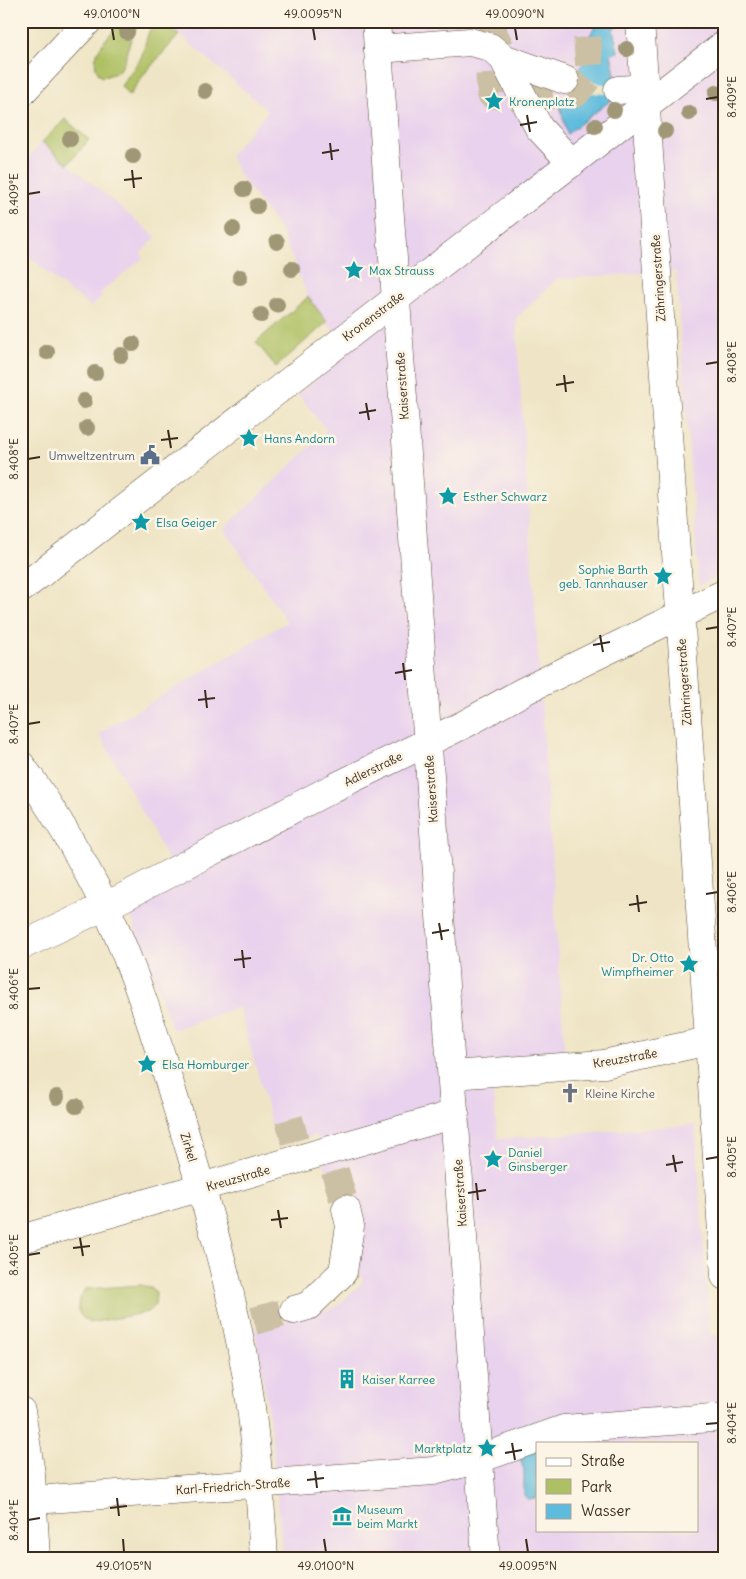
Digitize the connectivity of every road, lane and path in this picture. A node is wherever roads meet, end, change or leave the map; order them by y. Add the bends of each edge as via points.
1 (88, 21) edge
2 (376, 21) edge
3 (640, 21) edge
4 (725, 44) edge
5 (378, 49) junction
6 (503, 58) junction
7 (565, 80) dead end
8 (618, 90) dead end
9 (21, 93) edge
10 (646, 97) junction
11 (572, 163) junction
12 (396, 299) junction
13 (21, 589) edge
14 (725, 593) edge
15 (679, 616) junction
16 (428, 742) junction
17 (21, 765) edge
18 (105, 906) junction
19 (21, 946) edge
20 (714, 1048) edge
21 (452, 1075) junction
22 (455, 1114) junction
23 (721, 1168) edge
24 (202, 1188) junction
25 (346, 1209) tunnel mouth
26 (21, 1239) edge
27 (725, 1276) edge
28 (294, 1310) tunnel mouth
29 (21, 1411) edge
30 (725, 1417) edge
31 (479, 1459) junction
32 (259, 1484) junction
33 (24, 1502) edge
34 (36, 1558) edge
35 (264, 1558) edge
36 (486, 1558) edge

1 - 9 street
2 - 5 street, Kaiserstraße
3 - 10 street, Zähringerstraße
4 - 10 street, Kronenstraße
5 - 6 street via 478,42 490,46
5 - 12 street, Kaiserstraße
6 - 7 street
6 - 11 street via 539,128
8 - 10 street
10 - 11 street, Kronenstraße
10 - 15 street, Zähringerstraße
11 - 12 street, Kronenstraße
12 - 13 street, Kronenstraße
12 - 16 street, Kaiserstraße
14 - 15 street, Adlerstraße
15 - 16 street, Adlerstraße via 524,691
15 - 20 street, Zähringerstraße
16 - 18 street, Adlerstraße
16 - 21 street, Kaiserstraße
17 - 18 street, Zirkel via 45,799
18 - 19 street, Adlerstraße
18 - 24 street, Zirkel via 135,978
20 - 21 street, Kreuzstraße via 604,1064
20 - 23 street, Zähringerstraße
21 - 22 street, Kaiserstraße
22 - 24 street, Kreuzstraße via 332,1161 297,1150
22 - 31 street, Kaiserstraße
23 - 27 street, Zähringerstraße
24 - 26 street, Kreuzstraße
24 - 32 street, Zirkel via 220,1256 245,1324 248,1390
25 - 28 street via 350,1226 344,1272 308,1306
29 - 33 street
30 - 31 street, Karl-Friedrich-Straße via 564,1429
31 - 32 street, Karl-Friedrich-Straße via 434,1471
31 - 36 street, Kaiserstraße
32 - 33 street, Karl-Friedrich-Straße
32 - 35 street, Zirkel
33 - 34 street

